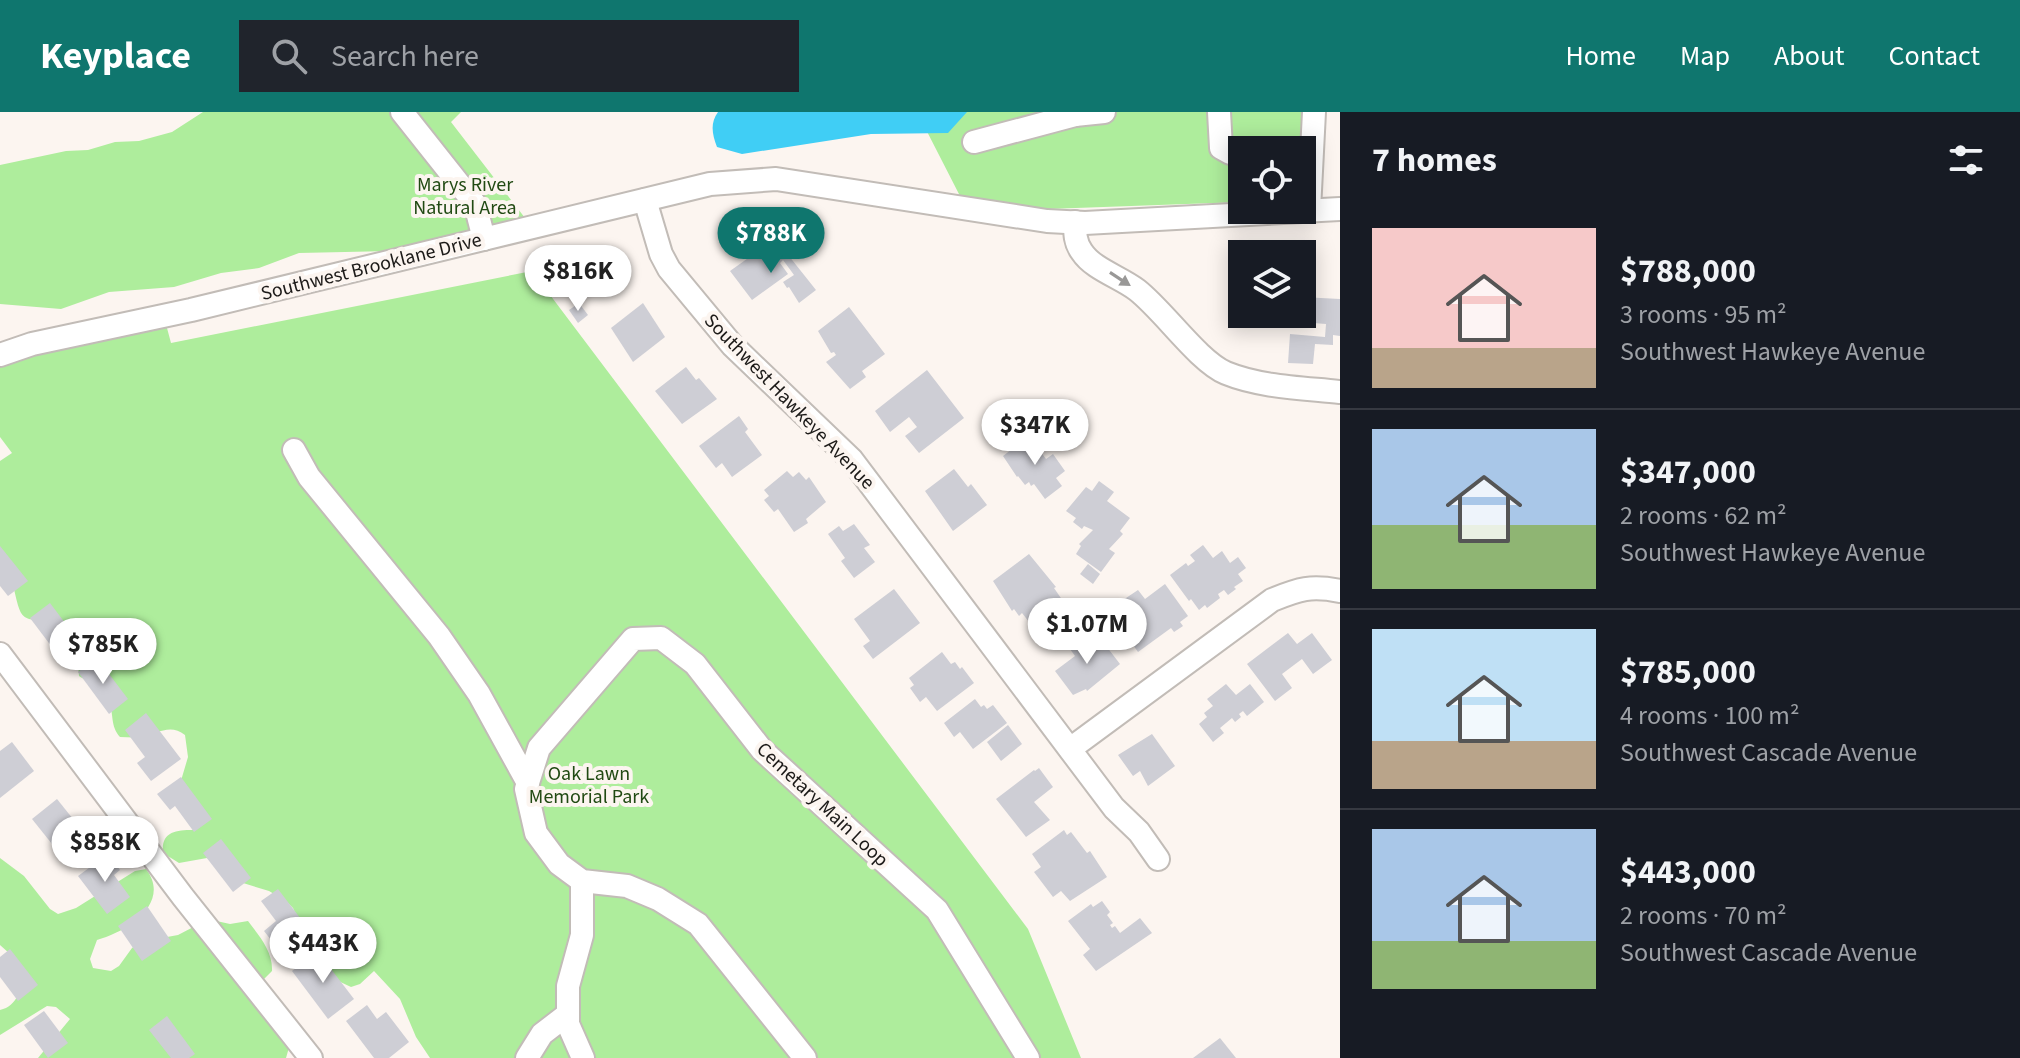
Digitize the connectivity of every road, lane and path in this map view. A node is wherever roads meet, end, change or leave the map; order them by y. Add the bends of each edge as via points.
1 (402, 112) edge
2 (1104, 112) edge
3 (1219, 112) edge
4 (1314, 112) edge
5 (1073, 114) edge
6 (1313, 136) edge
7 (974, 142) dead end
8 (1228, 152) edge
9 (645, 200) junction
10 (1340, 209) edge
11 (1316, 210) edge
12 (1228, 214) edge
13 (1075, 222) junction
14 (484, 239) junction
15 (0, 355) edge
16 (1340, 392) edge
17 (294, 450) dead end
18 (1340, 591) edge
19 (0, 654) edge
20 (1070, 749) junction
21 (528, 783) junction
22 (1158, 859) dead end
23 (582, 881) junction
24 (568, 1014) junction
25 (311, 1058) edge
26 (527, 1058) edge
27 (583, 1058) edge
28 (805, 1058) edge
29 (1028, 1058) edge

1 - 14 street via 475,204
2 - 5 street
3 - 8 street via 1221,148
4 - 6 street
5 - 7 street
9 - 13 street, Southwest Brooklane Drive via 710,184 776,179 999,216
9 - 14 street, Southwest Brooklane Drive
9 - 20 street, Southwest Hawkeye Avenue via 669,269 732,345 852,460
10 - 11 street, Southwest Brooklane Drive
12 - 13 street, Southwest Brooklane Drive
13 -> 16 street via 1075,238 1087,258 1154,304 1222,372
14 - 15 street, Southwest Brooklane Drive
17 - 21 street via 309,477 439,636 479,694
18 - 20 street via 1302,588 1272,600
19 - 25 street
20 - 22 street, Southwest Hawkeye Avenue
21 - 23 street, Cemetary Main Loop via 536,833 559,864
21 - 29 street, Cemetary Main Loop via 539,748 633,639 661,638 695,664 762,750 937,910
23 - 24 street via 582,935 568,986
23 - 28 street via 627,886 698,924
24 - 26 street via 542,1034
24 - 27 street

